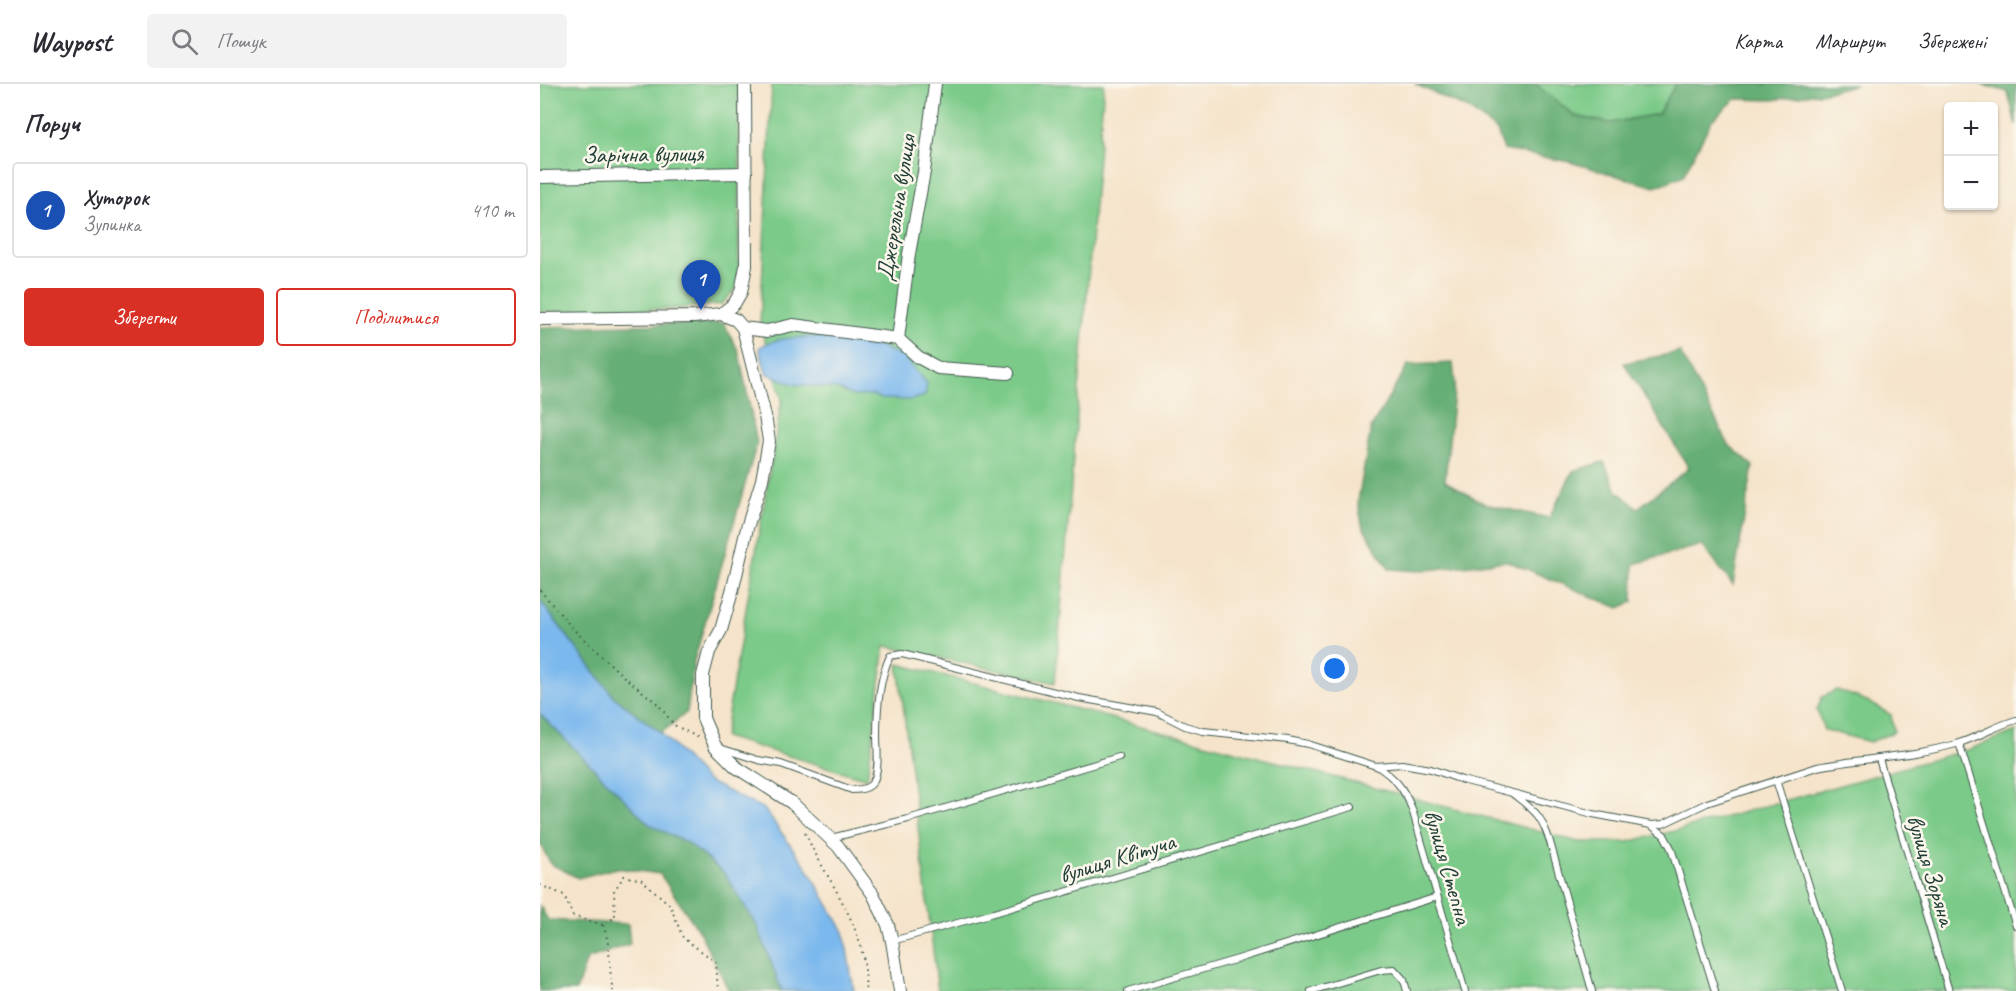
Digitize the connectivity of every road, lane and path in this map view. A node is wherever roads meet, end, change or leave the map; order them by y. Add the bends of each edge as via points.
1 (746, 84) edge
2 (935, 84) edge
3 (746, 173) junction
4 (540, 177) edge
5 (721, 314) junction
6 (540, 319) edge
7 (743, 328) junction
8 (898, 339) junction
9 (1008, 373) dead end
10 (540, 590) edge
11 (2016, 720) edge
12 (1959, 743) junction
13 (715, 746) junction
14 (1119, 757) dead end
15 (1879, 759) junction
16 (1377, 766) junction
17 (1776, 780) junction
18 (1510, 792) junction
19 (1352, 807) dead end
20 (1651, 825) junction
21 (805, 832) dead end
22 (829, 838) junction
23 (540, 885) edge
24 (1437, 897) junction
25 (603, 925) junction
26 (2016, 926) edge
27 (892, 941) junction
28 (613, 991) edge
29 (718, 991) edge
30 (865, 991) edge
31 (900, 991) edge
32 (1128, 991) edge
33 (1311, 991) edge
34 (1407, 991) edge
35 (1465, 991) edge
36 (1592, 991) edge
37 (1715, 991) edge
38 (1842, 991) edge
39 (1949, 991) edge

1 - 3 street
2 - 8 street, Джерельна вулиця
3 - 4 street, Зарічна вулиця
3 - 5 street via 746,266 741,292
5 - 6 street
5 - 7 street
7 - 8 street via 767,331 793,326
7 - 13 street via 769,441 733,588 703,675 703,718
8 - 9 street via 938,368
10 - 13 path via 573,629 658,704 674,725
11 - 12 lane
12 - 15 lane
12 - 26 lane
13 - 16 lane via 781,764 852,790 863,789 873,782 877,766 883,670 890,656 902,654 1079,698 1157,712 1203,731 1308,744
13 - 22 street via 736,767 792,803
14 - 22 lane
15 - 17 lane via 1827,765
15 - 39 lane, вулиця Зоряна
16 - 18 lane via 1402,764 1431,769
16 - 24 lane, вулиця Степна via 1396,779 1407,795
17 - 20 lane via 1707,803 1663,824
17 - 38 lane
18 - 20 lane
18 - 36 lane via 1543,822
19 - 27 lane, вулиця Квітуча
20 - 37 lane via 1671,848
21 - 30 path via 856,929 867,971
22 - 27 street via 873,894
23 - 25 path via 564,895 573,916
24 - 32 lane
24 - 35 lane, вулиця Степна
25 - 28 path via 610,941
25 - 29 path via 615,917 614,891 624,876 642,880 670,905 683,938 716,962
27 - 31 street
33 - 34 lane via 1394,969 1404,980

